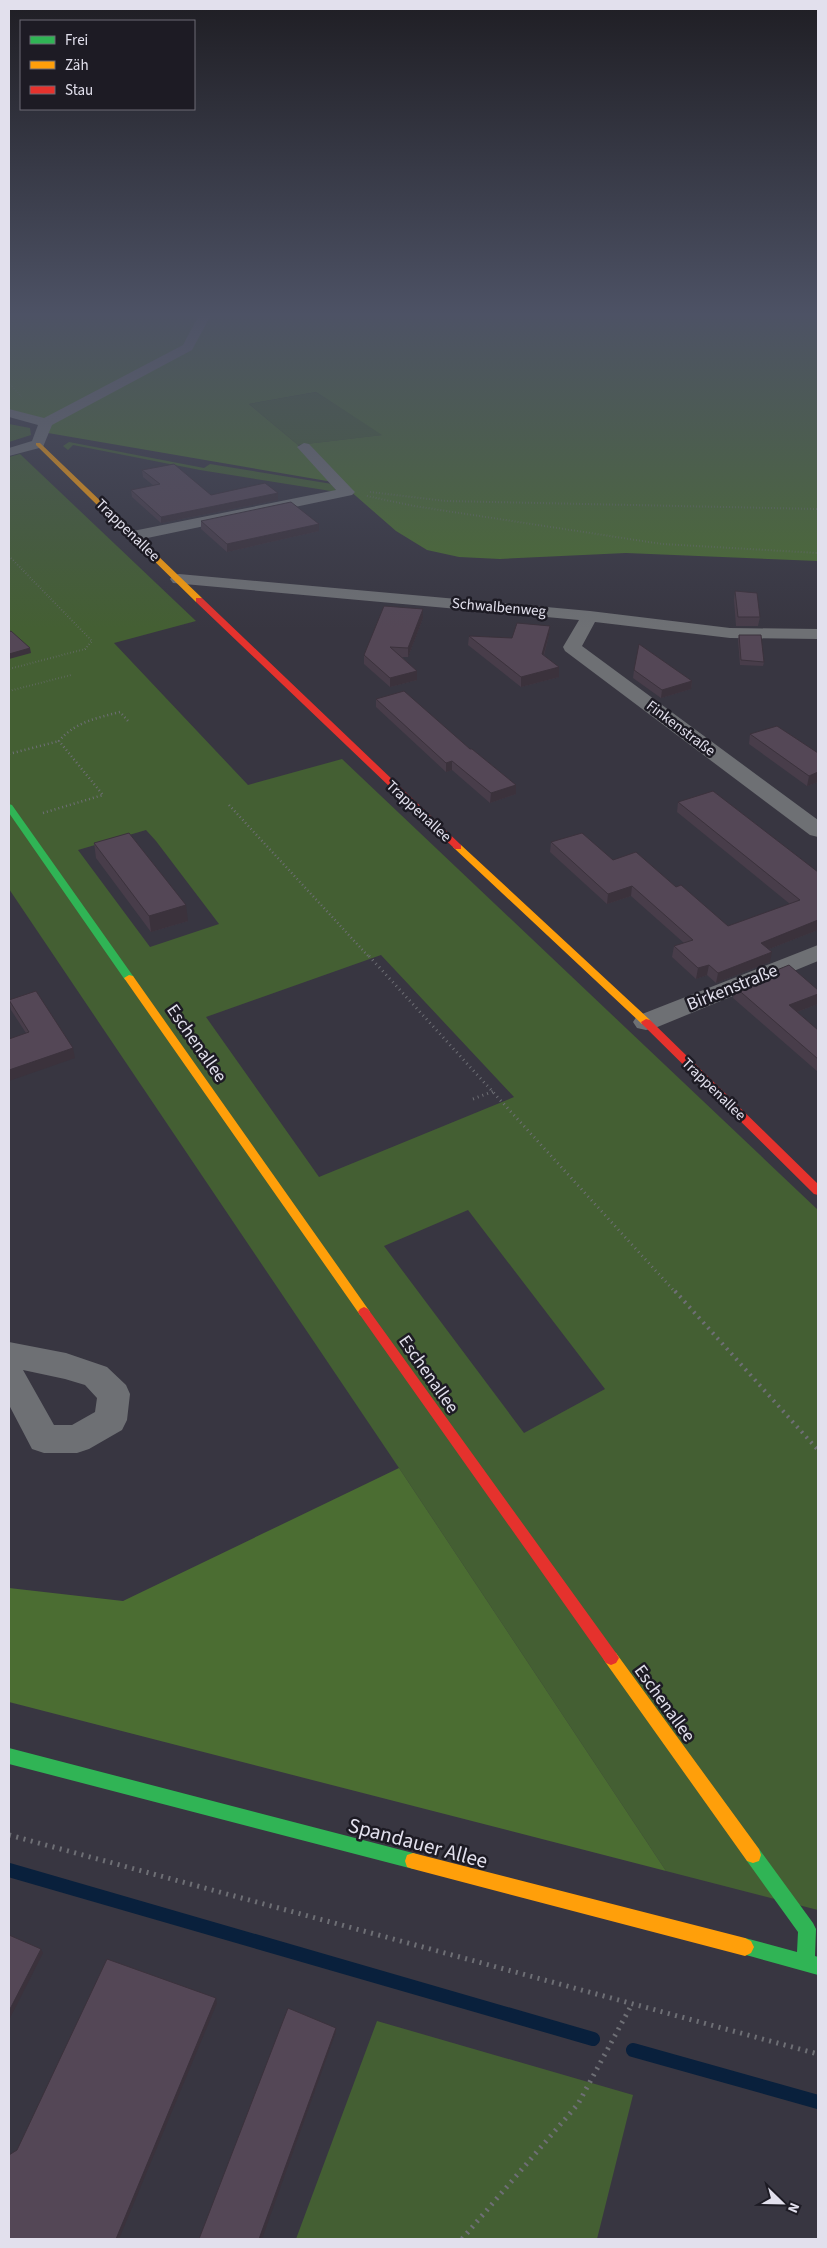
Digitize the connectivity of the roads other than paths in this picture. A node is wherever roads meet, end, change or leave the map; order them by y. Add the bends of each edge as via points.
1 (35, 420) edge
2 (52, 420) edge
3 (46, 423) junction
4 (38, 444) junction
5 (304, 447) dead end
6 (9, 452) edge
7 (133, 536) junction
8 (179, 579) junction
9 (590, 616) junction
10 (818, 634) edge
11 (9, 808) edge
12 (818, 830) edge
13 (818, 952) edge
14 (646, 1022) junction
15 (818, 1191) edge
16 (9, 1355) edge
17 (9, 1375) edge
18 (9, 1756) edge
19 (806, 1963) junction
20 (818, 1966) edge

1 - 3 street
2 - 3 street
3 - 4 street
4 - 6 street
4 - 7 street, Trappenallee
5 - 7 street via 347,492
7 - 8 street, Trappenallee
8 - 9 street, Schwalbenweg
8 - 14 street, Trappenallee via 369,764
9 - 10 street, Schwalbenweg via 730,633
9 - 12 street, Finkenstraße via 572,647
11 - 19 street, Eschenallee via 463,1453 807,1928
13 - 14 street, Birkenstraße
14 - 15 street, Trappenallee
16 - 17 street via 66,1366 96,1376 114,1394 110,1420 76,1439 44,1439
18 - 19 street, Spandauer Allee
19 - 20 street, Spandauer Allee

